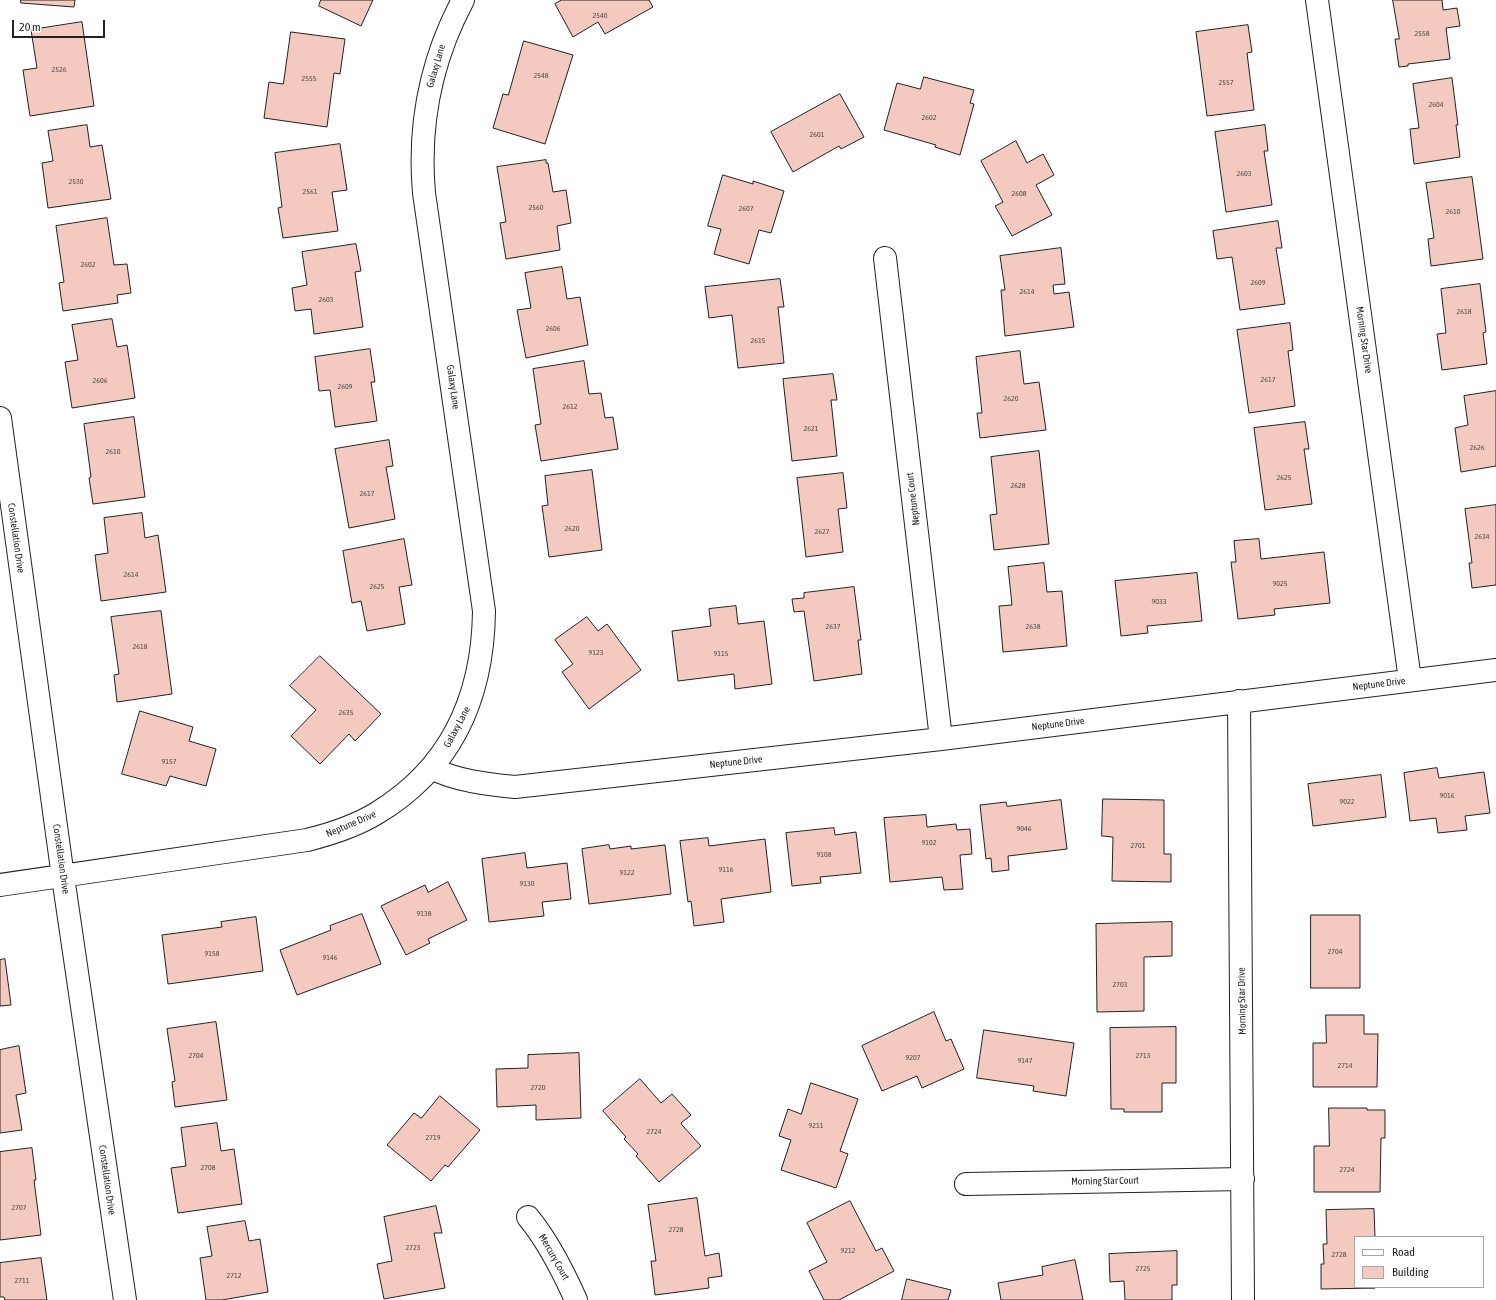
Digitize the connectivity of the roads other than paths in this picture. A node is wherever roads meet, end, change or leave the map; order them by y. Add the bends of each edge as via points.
1 (463, 0) edge
2 (1317, 0) edge
3 (885, 258) dead end
4 (0, 418) edge
5 (1496, 670) edge
6 (1410, 680) junction
7 (1239, 701) junction
8 (941, 739) junction
9 (431, 768) junction
10 (63, 877) junction
11 (0, 885) edge
12 (1243, 1179) junction
13 (966, 1184) dead end
14 (528, 1217) dead end
15 (125, 1300) edge
16 (576, 1300) edge
17 (1243, 1300) edge

1 - 9 street, Galaxy Lane via 441,46 429,90 423,134 423,179 482,594 484,638 478,676 466,713 445,750
2 - 6 street, Morning Star Drive
3 - 8 street, Neptune Court
4 - 10 street, Constellation Drive
5 - 6 street, Neptune Drive
6 - 7 street, Neptune Drive
7 - 8 street, Neptune Drive
7 - 12 street, Morning Star Drive
8 - 9 street, Neptune Drive via 515,787 473,782
9 - 10 street, Neptune Drive via 401,797 383,810 336,832 307,840
10 - 11 street, Neptune Drive
10 - 15 street, Constellation Drive
12 - 13 street, Morning Star Court
12 - 17 street, Morning Star Drive
14 - 16 street, Mercury Court via 558,1264

